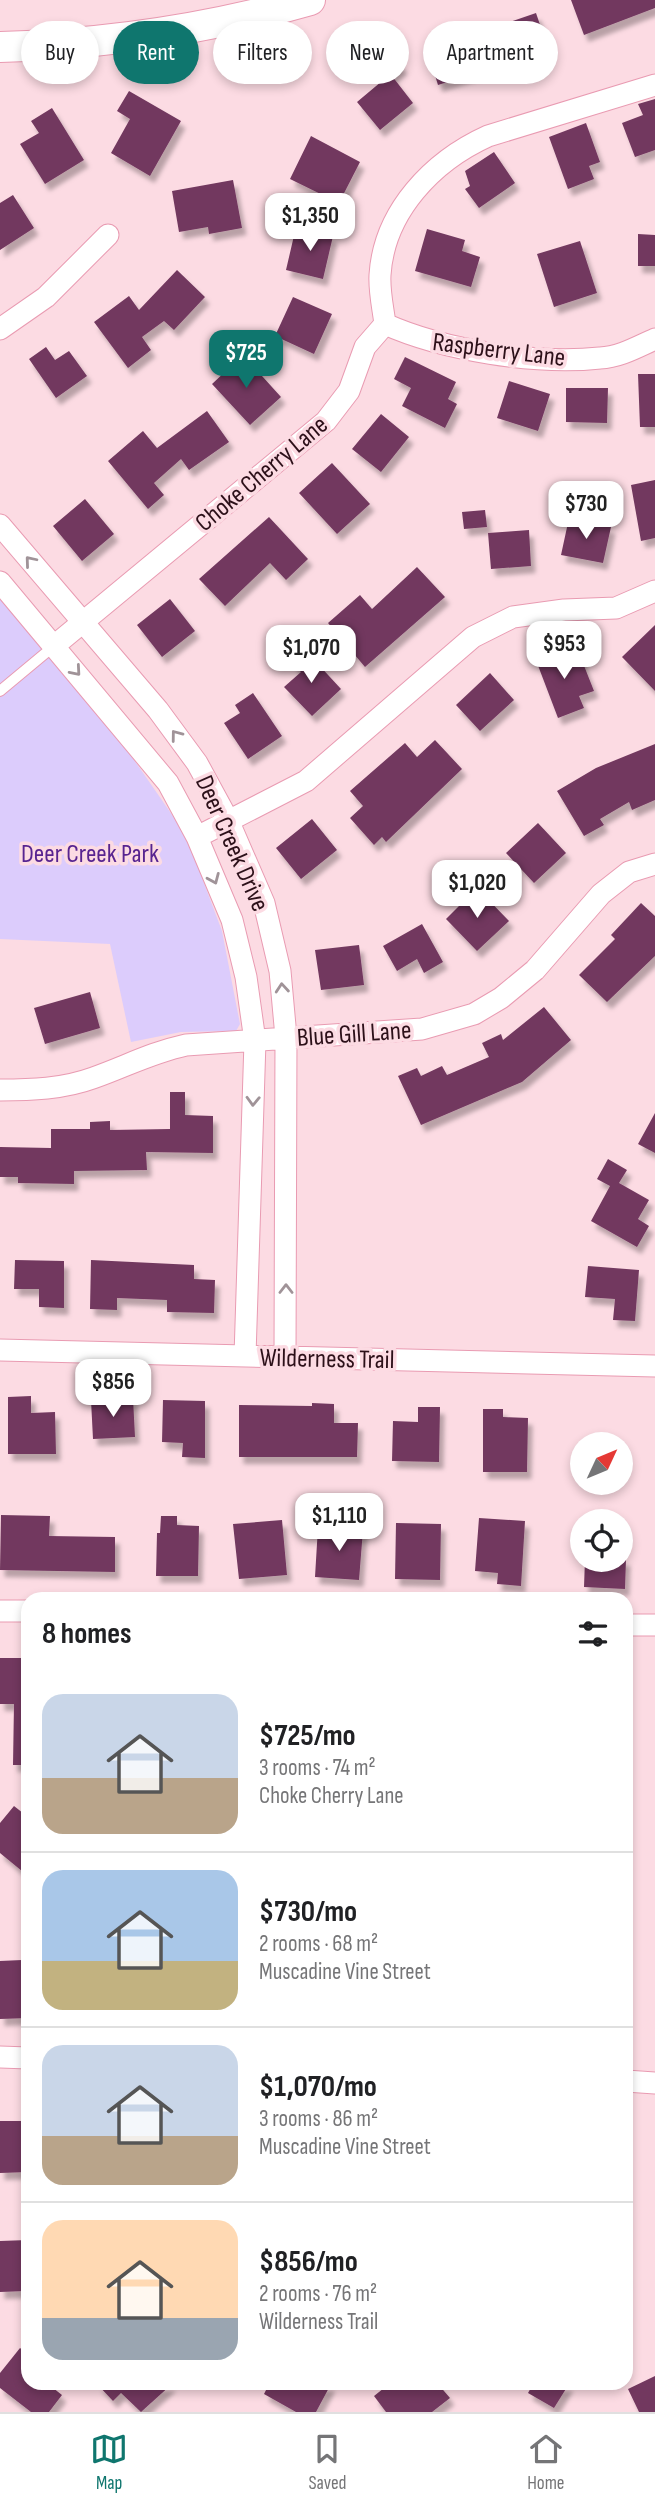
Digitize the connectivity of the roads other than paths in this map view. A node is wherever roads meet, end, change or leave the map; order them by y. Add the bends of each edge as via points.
1 (310, 0) edge
2 (0, 47) edge
3 (655, 85) edge
4 (108, 235) dead end
5 (385, 324) junction
6 (0, 329) edge
7 (655, 339) edge
8 (0, 525) edge
9 (0, 582) edge
10 (655, 591) edge
11 (82, 622) junction
12 (54, 646) junction
13 (0, 691) edge
14 (228, 820) junction
15 (197, 837) junction
16 (655, 864) edge
17 (286, 1037) junction
18 (255, 1041) junction
19 (0, 1090) edge
20 (0, 1350) edge
21 (245, 1356) junction
22 (285, 1357) junction
23 (655, 1366) edge
24 (0, 1611) edge
25 (21, 1611) edge
26 (633, 1625) edge
27 (655, 1625) edge
28 (0, 2057) edge
29 (21, 2058) edge
30 (633, 2081) edge
31 (655, 2083) edge

1 - 2 main road via 147,36
3 - 5 street via 488,136 441,165 414,190 391,233 380,275
4 - 6 street via 46,297
5 - 7 street, Raspberry Lane via 441,344 543,359 601,358 623,354
5 - 11 street, Choke Cherry Lane via 365,347 349,391 327,421
11 -> 8 street, Deer Creek Drive
9 - 12 street, Deer Creek Drive
10 - 14 street via 615,608 513,617 473,637 306,781
11 - 12 street, Choke Cherry Lane
14 -> 11 street, Deer Creek Drive via 189,752
12 - 13 lane
12 -> 15 street, Deer Creek Drive via 168,783
14 - 15 street
17 -> 14 street, Deer Creek Drive via 280,971 264,903
15 -> 18 street, Deer Creek Drive via 232,920
16 - 17 street, Blue Gill Lane via 629,872 601,894 535,970 474,1014 422,1029
17 - 18 street, Blue Gill Lane
22 -> 17 street, Deer Creek Drive
18 - 19 street, Blue Gill Lane via 186,1045 151,1052 92,1079 42,1090
18 -> 21 street, Deer Creek Drive
20 - 21 street, Wilderness Trail
21 - 22 street, Wilderness Trail
22 - 23 street, Wilderness Trail
24 - 25 street
26 - 27 street
28 - 29 street
30 - 31 street

